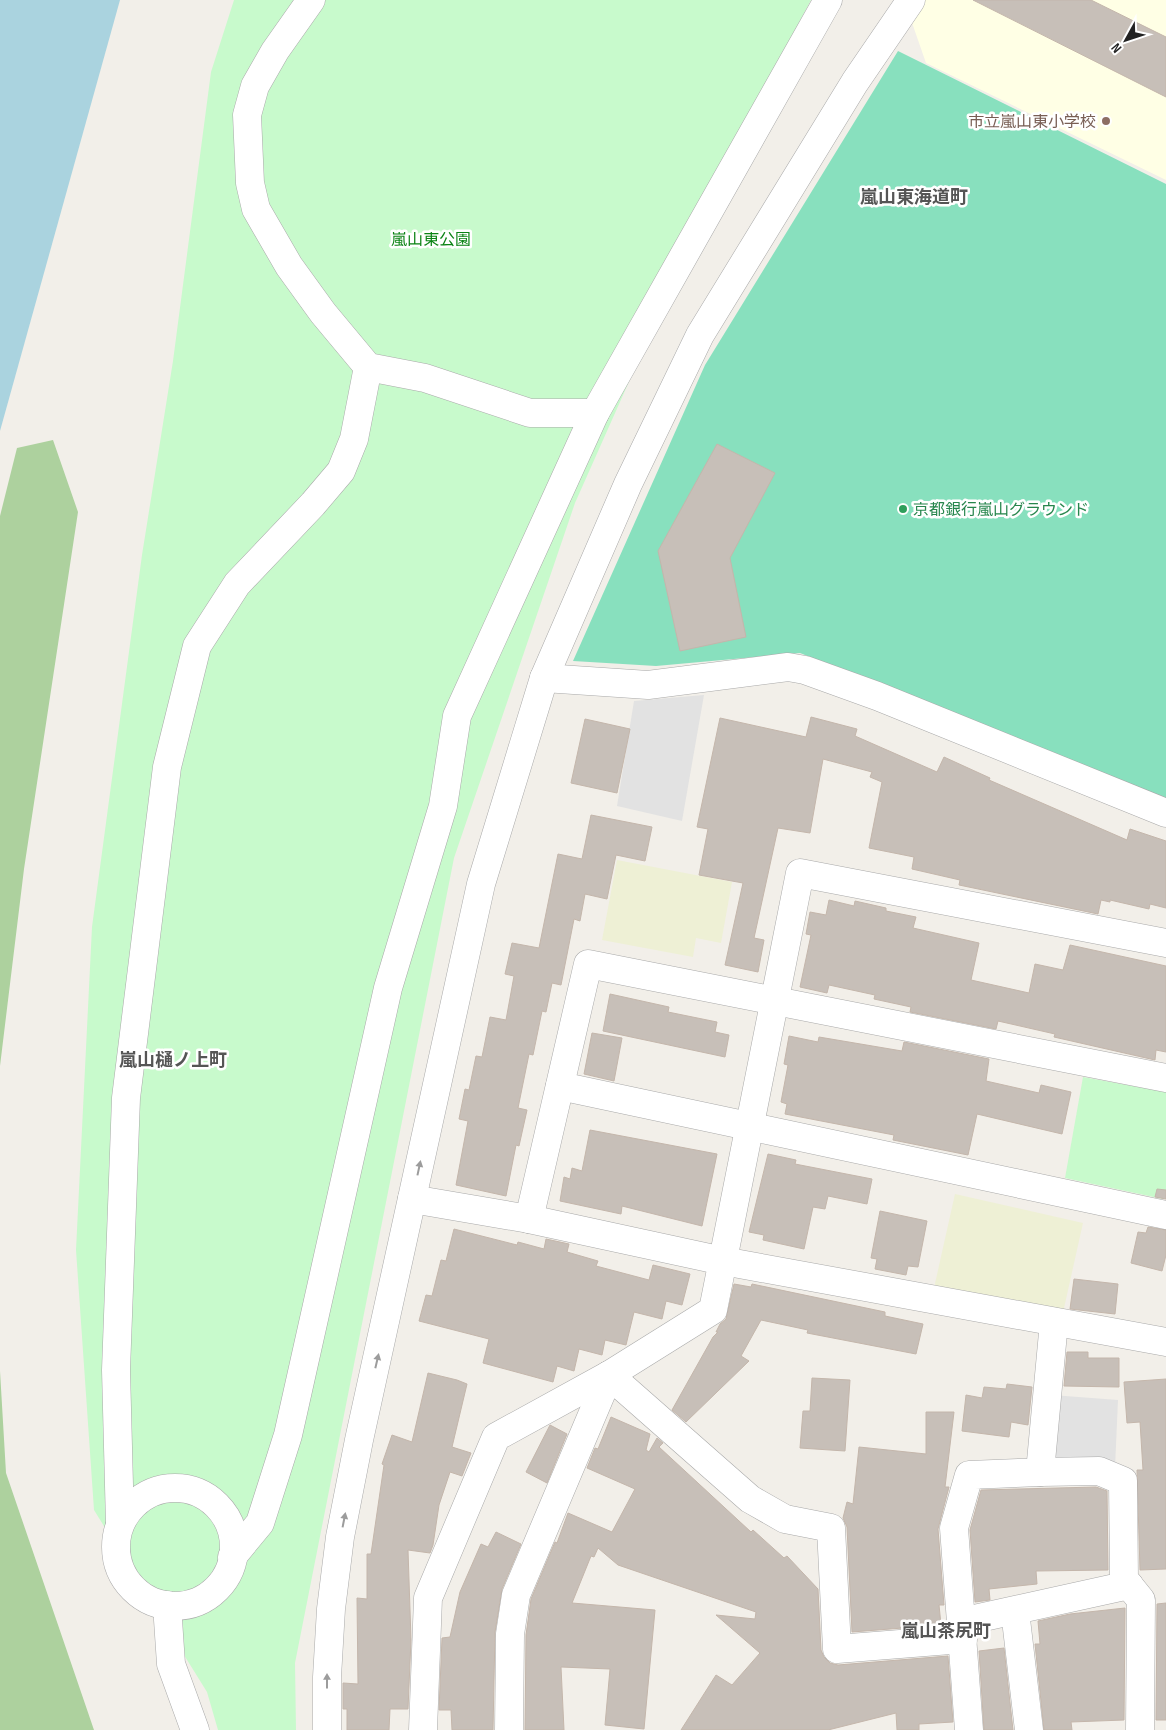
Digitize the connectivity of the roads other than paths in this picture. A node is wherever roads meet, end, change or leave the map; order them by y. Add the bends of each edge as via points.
1 (311, 0) edge
2 (828, 0) edge
3 (911, 0) edge
4 (368, 367) junction
5 (595, 413) junction
6 (544, 678) junction
7 (1166, 813) edge
8 (1166, 944) edge
9 (775, 1001) junction
10 (1166, 1078) edge
11 (560, 1086) junction
12 (749, 1128) junction
13 (412, 1199) junction
14 (1166, 1216) edge
15 (529, 1219) junction
16 (723, 1261) junction
17 (1054, 1322) junction
18 (1166, 1342) edge
19 (609, 1375) junction
20 (1040, 1472) junction
21 (120, 1524) junction
22 (232, 1557) junction
23 (1129, 1585) junction
24 (166, 1605) junction
25 (1015, 1611) junction
26 (962, 1630) junction
27 (195, 1730) edge
28 (327, 1730) edge
29 (423, 1730) edge
30 (509, 1730) edge
31 (969, 1730) edge
32 (1029, 1730) edge
33 (1140, 1730) edge

1 - 4 street via 275,51 256,86 247,115 250,183 256,210 289,266
2 - 5 street
3 - 6 street via 855,82 700,335 628,484
4 - 5 street via 426,378 530,413
4 - 21 street via 354,439 341,471 237,584 197,646 167,767 126,1098 116,1370
5 - 22 street via 457,716 443,806 388,988 288,1435 260,1523
6 - 7 street via 648,684 788,668 805,670
13 -> 6 street via 481,884
8 - 9 street via 800,873
9 - 10 street
9 - 11 street via 588,964
9 - 12 street
11 - 12 street
11 - 15 street
12 - 14 street
12 - 16 street
13 - 15 street
28 -> 13 street via 331,1609 340,1537
15 - 16 street
16 - 17 street
16 - 19 street via 713,1310
17 - 18 street
17 - 20 street
19 - 26 street via 750,1499 784,1519 832,1528 837,1649
19 - 29 street via 496,1437 428,1598
19 - 30 street via 516,1595 510,1634
20 - 23 street via 1099,1471 1123,1481 1124,1579
20 - 26 street via 969,1476 954,1528
21 - 22 street via 142,1497 158,1490 192,1491 208,1498 229,1524 233,1540
21 - 24 street via 116,1541 117,1559 123,1576 135,1590
22 - 24 street via 227,1574 216,1589 185,1605
23 - 25 street
23 - 33 street via 1141,1600
24 - 27 street via 171,1664
25 - 26 street
25 - 32 street
26 - 31 street

